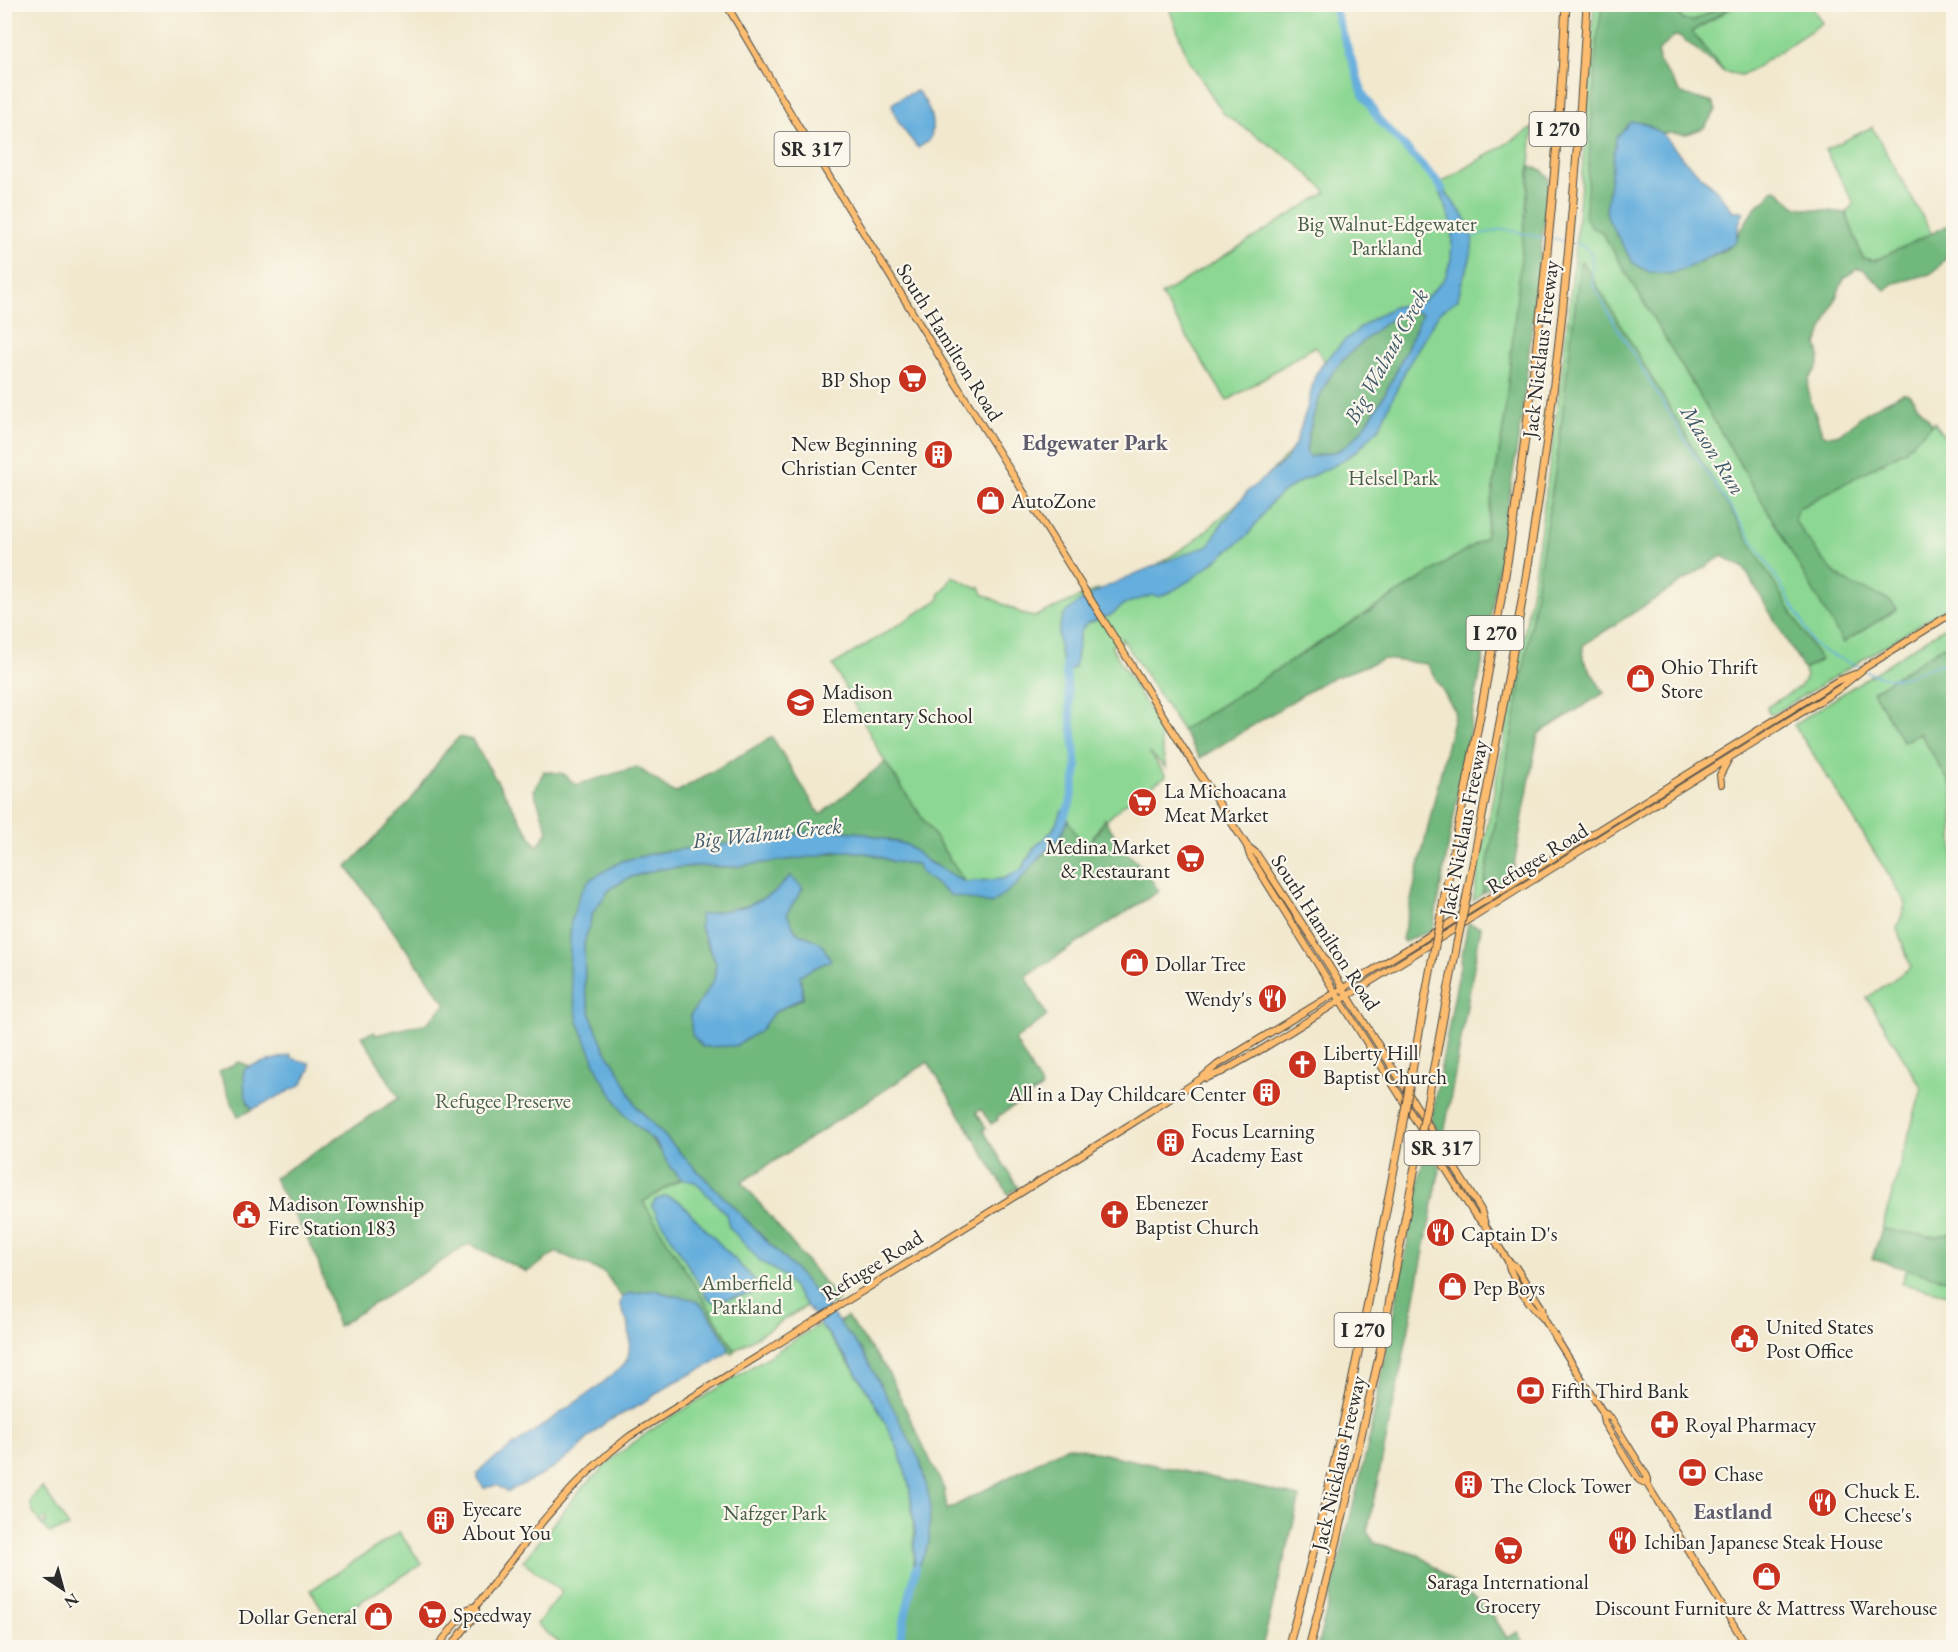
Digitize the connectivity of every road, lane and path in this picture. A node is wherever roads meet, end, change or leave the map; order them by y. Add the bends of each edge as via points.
1 (726, 4) edge
2 (1565, 4) edge
3 (1587, 4) edge
4 (1953, 612) edge
5 (1857, 673) junction
6 (1728, 759) junction
7 (1721, 784) dead end
8 (1247, 846) junction
9 (1343, 988) junction
10 (1335, 994) junction
11 (1348, 996) junction
12 (1339, 1001) junction
13 (1199, 1080) junction
14 (1485, 1225) junction
15 (478, 1603) junction
16 (436, 1647) edge
17 (450, 1647) edge
18 (1288, 1647) edge
19 (1309, 1647) edge
20 (1748, 1647) edge

1 - 8 main road, South Hamilton Road / SR 317 via 1087,594
2 - 18 highway, Jack Nicklaus Freeway / I 270, bridge via 1548,247 1533,385 1492,647 1365,1321
3 - 19 highway, Jack Nicklaus Freeway / I 270, bridge via 1568,253 1528,562 1379,1357
4 - 5 main road, Refugee Road
5 - 6 main road, Refugee Road via 1840,688
5 - 9 main road, Refugee Road via 1837,681
6 - 7 main road via 1720,775
6 - 11 main road, Refugee Road
8 - 9 main road, South Hamilton Road / SR 317 via 1256,853
8 - 10 main road, South Hamilton Road / SR 317
9 - 10 main road, Refugee Road
9 - 11 main road, South Hamilton Road / SR 317
10 - 12 main road, South Hamilton Road / SR 317
10 - 13 main road, Refugee Road via 1217,1065
11 - 12 main road, Refugee Road
11 - 14 main road, South Hamilton Road / SR 317 via 1481,1210
12 - 13 main road, Refugee Road via 1222,1072
12 - 14 main road, South Hamilton Road / SR 317 via 1474,1214
13 - 15 main road, Refugee Road via 646,1425 600,1459 556,1505
14 - 20 main road, South Hamilton Road / SR 317 via 1508,1261 1509,1270 1602,1411 1604,1423 1640,1480 1647,1484
15 - 16 main road via 468,1609
15 - 17 main road via 476,1614

